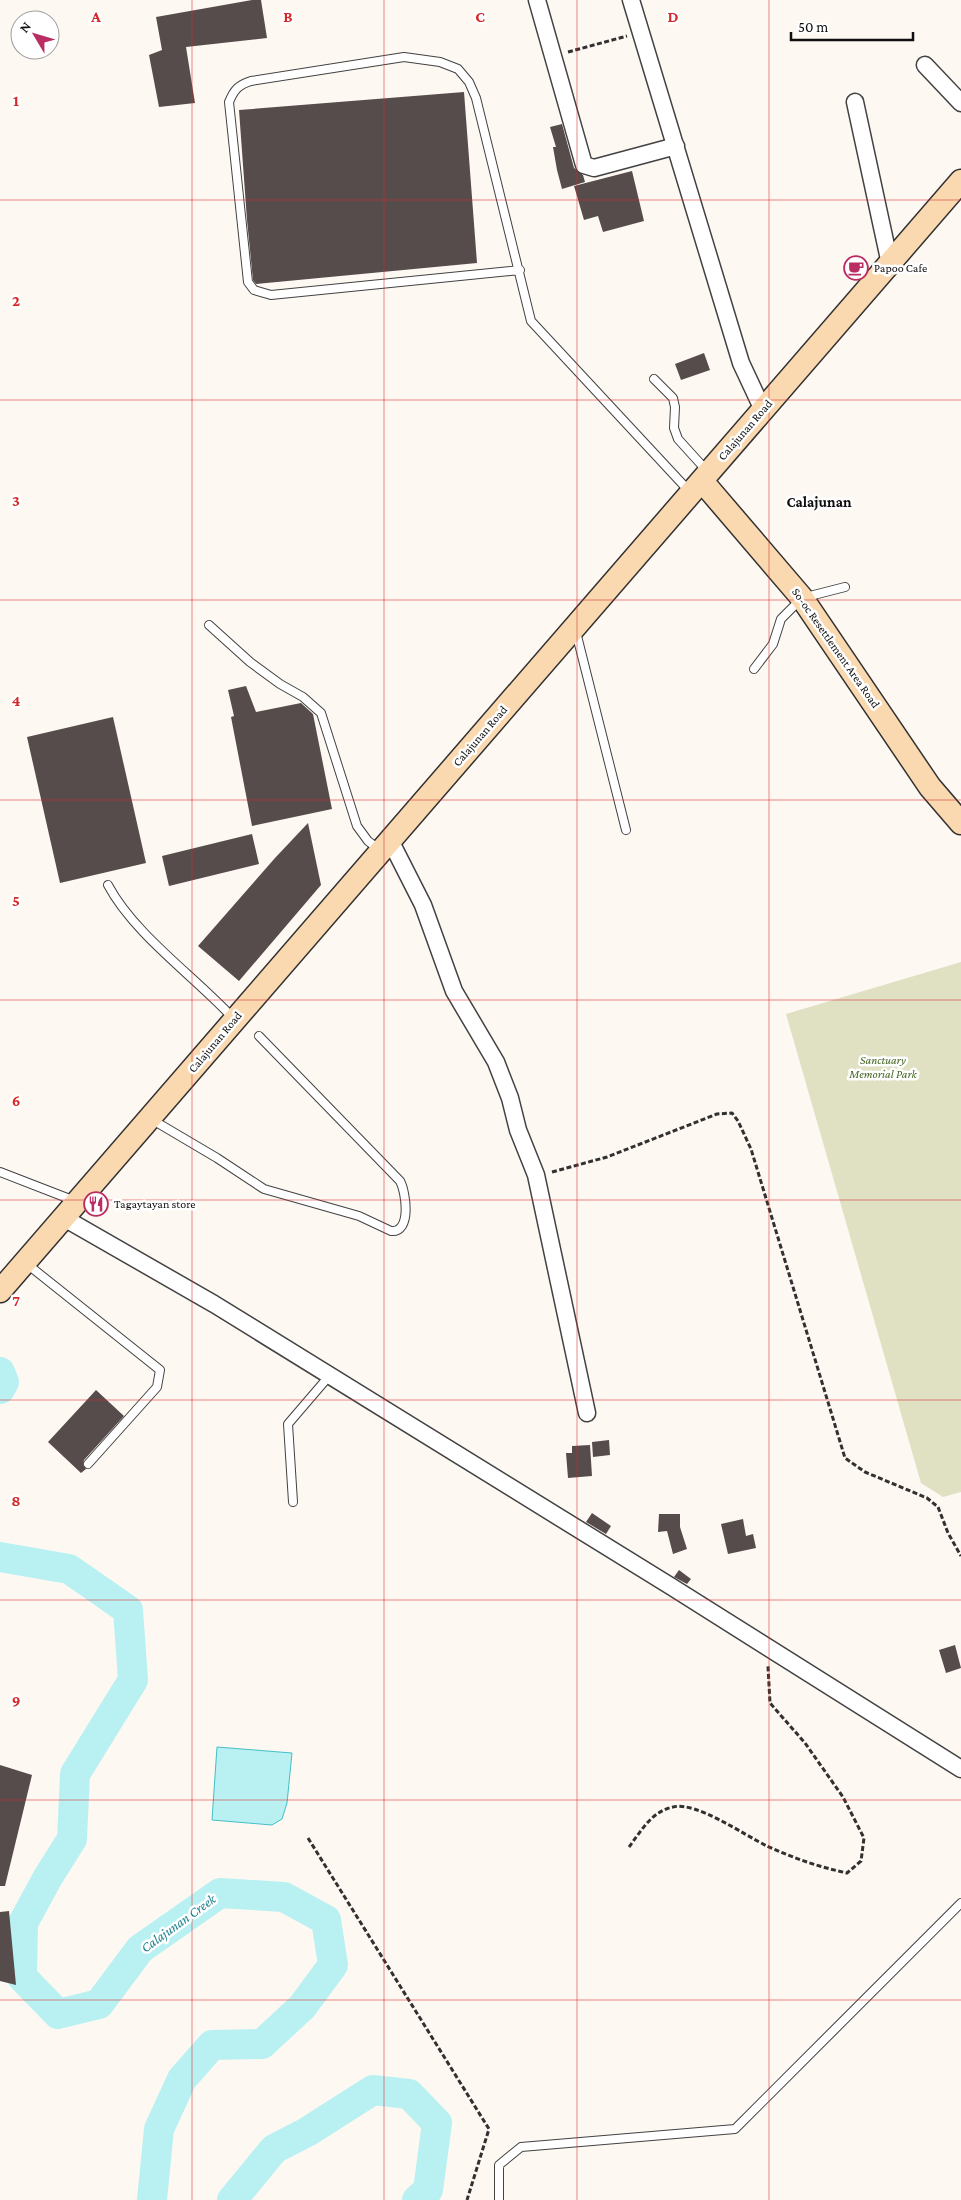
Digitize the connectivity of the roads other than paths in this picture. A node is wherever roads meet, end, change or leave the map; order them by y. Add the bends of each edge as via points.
1 (537, 0) edge
2 (631, 0) edge
3 (925, 65) dead end
4 (855, 102) dead end
5 (961, 103) edge
6 (676, 146) junction
7 (961, 181) edge
8 (890, 264) junction
9 (520, 270) junction
10 (654, 379) dead end
11 (763, 410) junction
12 (700, 482) junction
13 (845, 587) dead end
14 (802, 598) junction
15 (209, 625) dead end
16 (575, 628) junction
17 (754, 669) dead end
18 (961, 823) edge
19 (626, 830) dead end
20 (386, 845) junction
21 (108, 885) dead end
22 (234, 1019) junction
23 (259, 1036) dead end
24 (150, 1118) junction
25 (0, 1172) edge
26 (71, 1210) junction
27 (25, 1262) junction
28 (0, 1292) edge
29 (330, 1375) junction
30 (587, 1413) dead end
31 (88, 1464) dead end
32 (293, 1502) dead end
33 (961, 1769) edge
34 (961, 1903) edge
35 (499, 2200) edge

1 - 6 street via 584,165 594,168
2 - 6 street
3 - 5 street
4 - 8 street
6 - 11 street via 741,363
7 - 8 main road, Calajunan Road
8 - 11 main road, Calajunan Road
9 - 9 lane via 476,98 458,69 440,62 404,57 251,81 233,93 229,102 248,282 254,290 270,295
9 - 12 lane via 530,315 537,329
10 - 12 lane via 672,398 678,440
11 - 12 main road, Calajunan Road
12 - 14 main road, So-oc Resettlement Area Road
12 - 16 main road, Calajunan Road
13 - 14 lane
14 - 17 lane via 781,619 774,644
14 - 18 main road, So-oc Resettlement Area Road via 930,786
15 - 20 lane via 250,662 321,712 357,826 368,841
16 - 19 lane
16 - 20 main road, Calajunan Road
20 - 22 main road, Calajunan Road
20 - 30 street via 423,905 454,991 496,1062 510,1098 518,1130 536,1175
21 - 22 lane via 121,906 147,934
22 - 24 main road, Calajunan Road
23 - 24 lane via 400,1181 406,1207 400,1228 391,1231 352,1214 264,1189
24 - 26 main road, Calajunan Road
25 - 26 lane
26 - 27 main road, Calajunan Road
26 - 29 street
27 - 28 main road, Calajunan Road
27 - 31 lane via 160,1370 157,1387
29 - 32 lane via 288,1424
29 - 33 street
34 - 35 lane via 735,2130 521,2147 499,2165

